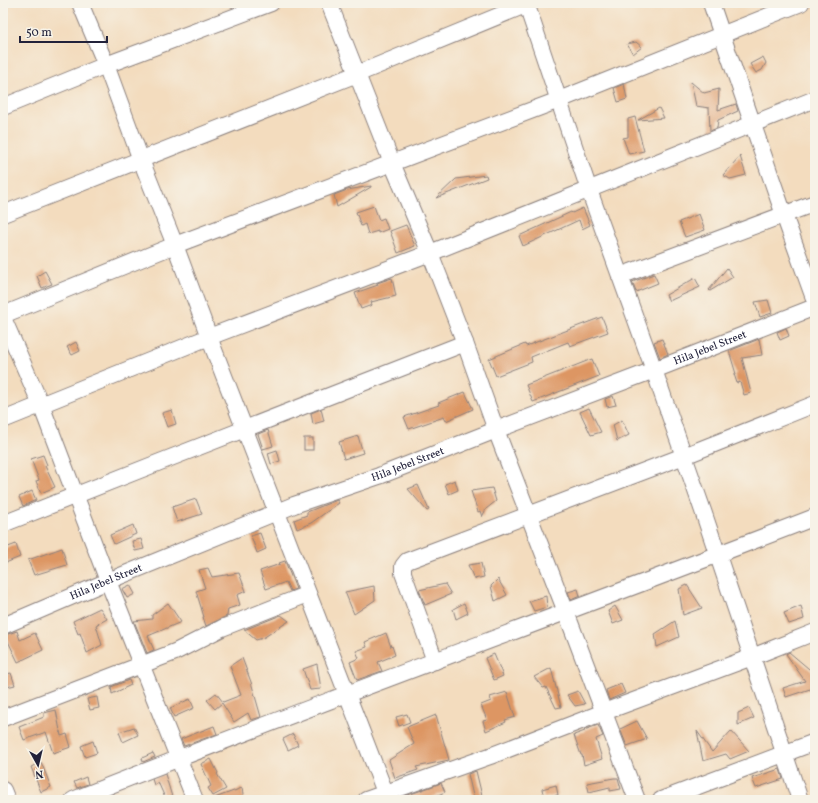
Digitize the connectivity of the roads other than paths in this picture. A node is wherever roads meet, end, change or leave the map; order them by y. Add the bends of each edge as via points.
1 (80, 3) edge
2 (272, 3) edge
3 (329, 3) edge
4 (528, 3) edge
5 (711, 3) edge
6 (801, 3) edge
7 (722, 35) junction
8 (106, 65) junction
9 (356, 74) junction
10 (815, 99) edge
11 (559, 100) junction
12 (3, 107) edge
13 (753, 123) junction
14 (141, 160) junction
15 (392, 164) junction
16 (589, 190) junction
17 (815, 203) edge
18 (3, 214) edge
19 (784, 215) junction
20 (175, 245) junction
21 (430, 253) junction
22 (620, 276) junction
23 (815, 301) edge
24 (815, 307) edge
25 (3, 315) edge
26 (3, 318) edge
27 (209, 337) junction
28 (465, 343) junction
29 (654, 370) junction
30 (815, 404) edge
31 (41, 405) junction
32 (3, 420) edge
33 (245, 429) junction
34 (496, 430) junction
35 (684, 456) junction
36 (75, 495) junction
37 (277, 513) junction
38 (529, 515) junction
39 (815, 517) edge
40 (3, 524) edge
41 (718, 555) junction
42 (108, 582) junction
43 (308, 594) junction
44 (566, 612) junction
45 (3, 626) edge
46 (815, 632) edge
47 (752, 657) junction
48 (435, 661) junction
49 (142, 665) junction
50 (347, 694) junction
51 (604, 712) junction
52 (3, 718) edge
53 (815, 742) edge
54 (784, 754) junction
55 (178, 758) junction
56 (3, 791) edge
57 (387, 796) edge
58 (7, 800) edge
59 (73, 800) edge
60 (195, 800) edge
61 (366, 800) edge
62 (637, 800) edge
63 (661, 800) edge
64 (800, 800) edge

1 - 8 street
2 - 8 street
3 - 9 street
4 - 9 street
4 - 11 street
5 - 7 street
6 - 7 street
7 - 11 street
7 - 13 street
8 - 12 street
8 - 14 street
9 - 14 street
9 - 15 street
10 - 13 street
11 - 15 street
11 - 16 street
13 - 16 street
13 - 19 street
14 - 18 street
14 - 20 street
15 - 20 street
15 - 21 street
16 - 21 street
16 - 22 street
17 - 19 street
19 - 22 street
19 - 23 street
20 - 25 street
20 - 27 street
21 - 27 street
21 - 28 street
22 - 29 street
24 - 29 street, Hila Jebel Street
26 - 31 street
27 - 31 street
27 - 33 street
28 - 33 street
28 - 34 street
29 - 34 street, Hila Jebel Street
29 - 35 street
30 - 35 street
31 - 32 street
31 - 36 street
33 - 36 street
33 - 37 street
34 - 37 street, Hila Jebel Street
34 - 38 street
35 - 38 street
35 - 41 street
36 - 40 street
36 - 42 street
37 - 42 street, Hila Jebel Street
37 - 43 street
38 - 44 street
38 - 48 street via 407,561 403,566 403,573
39 - 41 street
41 - 44 street
41 - 47 street
42 - 45 street, Hila Jebel Street
42 - 49 street
43 - 49 street via 222,628 175,652
43 - 50 street
44 - 48 street
44 - 51 street
46 - 47 street
47 - 51 street
47 - 54 street
48 - 50 street
49 - 52 street
49 - 55 street
50 - 55 street
50 - 57 street
51 - 57 street
51 - 62 street
53 - 54 street
54 - 63 street
54 - 64 street
55 - 59 street
55 - 60 street
56 - 58 street
57 - 61 street

